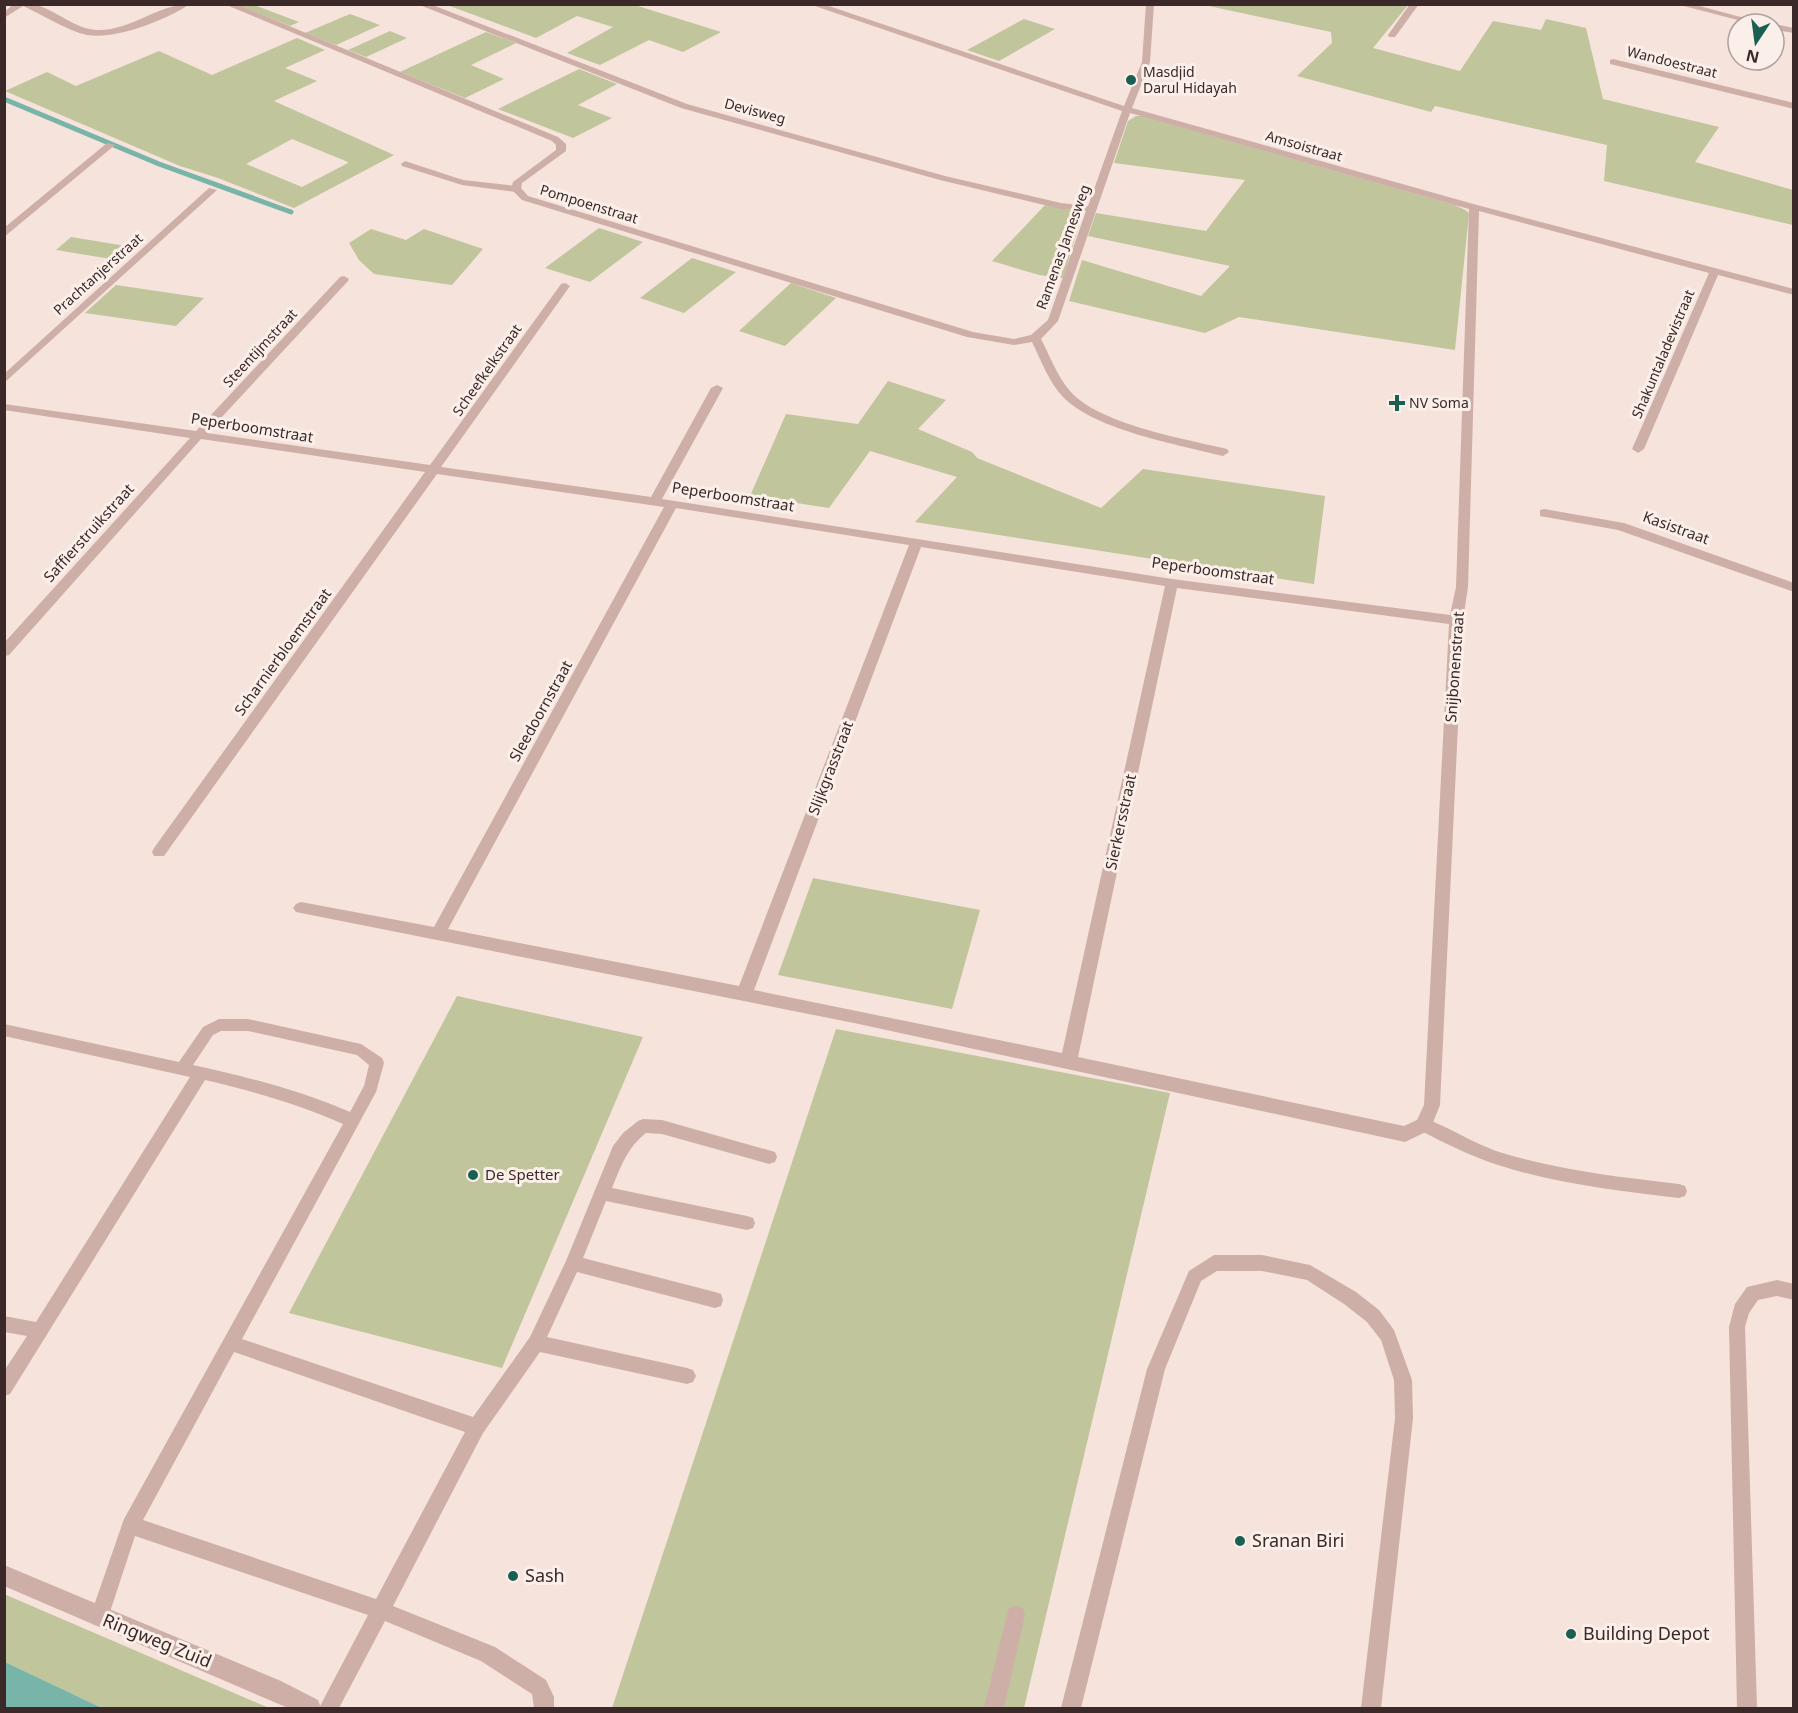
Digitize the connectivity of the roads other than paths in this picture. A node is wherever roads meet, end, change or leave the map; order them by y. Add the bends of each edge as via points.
1 (20, 4) edge
2 (25, 4) edge
3 (186, 4) edge
4 (228, 4) edge
5 (421, 4) edge
6 (813, 4) edge
7 (1150, 4) edge
8 (1415, 4) edge
9 (1680, 4) edge
10 (1726, 15) edge
11 (4, 16) edge
12 (1392, 35) dead end
13 (1613, 62) dead end
14 (1794, 106) edge
15 (1128, 110) junction
16 (110, 145) dead end
17 (405, 164) dead end
18 (516, 189) junction
19 (212, 190) dead end
20 (1474, 207) junction
21 (1092, 209) junction
22 (4, 234) edge
23 (1715, 272) junction
24 (344, 279) dead end
25 (565, 286) dead end
26 (1794, 292) edge
27 (1035, 338) junction
28 (4, 380) edge
29 (717, 388) dead end
30 (4, 407) edge
31 (198, 436) junction
32 (1638, 449) dead end
33 (1223, 452) dead end
34 (434, 471) junction
35 (654, 502) junction
36 (672, 504) junction
37 (1544, 513) dead end
38 (917, 542) junction
39 (1172, 583) junction
40 (1794, 588) edge
41 (1456, 620) junction
42 (4, 652) edge
43 (159, 852) dead end
44 (301, 908) dead end
45 (438, 933) junction
46 (744, 995) junction
47 (4, 1030) edge
48 (1069, 1061) junction
49 (182, 1069) junction
50 (201, 1073) junction
51 (353, 1121) junction
52 (1424, 1125) junction
53 (769, 1157) dead end
54 (1679, 1191) dead end
55 (602, 1193) junction
56 (747, 1223) dead end
57 (573, 1263) junction
58 (1794, 1292) edge
59 (715, 1300) dead end
60 (4, 1324) edge
61 (40, 1331) junction
62 (231, 1343) junction
63 (536, 1343) junction
64 (687, 1376) dead end
65 (4, 1388) edge
66 (477, 1427) junction
67 (130, 1525) junction
68 (4, 1575) edge
69 (380, 1610) junction
70 (1016, 1615) dead end
71 (99, 1617) junction
72 (310, 1708) edge
73 (329, 1708) edge
74 (544, 1708) edge
75 (994, 1708) edge
76 (1071, 1708) edge
77 (1371, 1708) edge
78 (1747, 1708) edge

1 - 11 street
2 - 3 street via 98,34 122,30
4 - 18 street, Pompoenstraat via 561,144 557,155 518,182
5 - 21 street, Devisweg via 684,106 943,178 1061,206
6 - 15 street, Amsoistraat
7 - 15 street, Ramenas Jamesweg via 1146,62
8 - 12 street
9 - 10 street
13 - 14 street, Wandoestraat
15 - 20 street, Amsoistraat
15 - 21 street, Ramenas Jamesweg
16 - 22 street
17 - 18 lane via 462,183
18 - 27 street, Pompoenstraat via 525,198 971,335 1014,342
19 - 28 street, Prachtanjerstraat
20 - 23 street, Amsoistraat
20 - 41 street, Snijbonenstraat via 1462,587
21 - 27 street, Ramenas Jamesweg via 1053,321
23 - 26 street, Amsoistraat
23 - 32 street, Shakuntaladevistraat
24 - 31 street, Steentijmstraat
25 - 34 street, Scheefkelkstraat
27 - 33 street via 1067,395 1081,405 1142,431
29 - 35 street
30 - 31 street, Peperboomstraat
31 - 34 street, Peperboomstraat
31 - 42 street, Saffierstruikstraat
34 - 35 street, Peperboomstraat
34 - 43 street, Scharnierbloemstraat
35 - 36 street, Peperboomstraat
36 - 38 street, Peperboomstraat
36 - 45 street, Sleedoornstraat
37 - 40 street, Kasistraat via 1620,526
38 - 39 street, Peperboomstraat
38 - 46 street, Slijkgrasstraat
39 - 41 street, Peperboomstraat
39 - 48 street, Sierkersstraat
41 - 52 street, Snijbonenstraat via 1432,1105
44 - 45 street
45 - 46 street
46 - 48 street
47 - 49 lane
48 - 52 street via 1405,1134
49 - 50 lane
49 - 51 lane via 208,1031 219,1025 248,1025 361,1050 377,1063 371,1087
50 - 51 lane via 310,1102
50 - 61 lane
51 - 62 lane
52 - 54 lane via 1474,1149 1532,1167 1610,1183
53 - 55 lane via 663,1127 643,1126 619,1151
55 - 56 lane
55 - 57 lane
57 - 59 lane
57 - 63 lane
58 - 78 lane via 1777,1288 1753,1293 1741,1310 1737,1327
60 - 61 lane
61 - 65 lane
62 - 66 lane
62 - 67 lane
63 - 64 lane
63 - 66 lane
66 - 69 lane
67 - 69 lane
67 - 71 lane
68 - 71 street, Ringweg Zuid
69 - 73 lane
69 - 74 lane via 488,1654 539,1687
70 - 75 lane
71 - 72 street, Ringweg Zuid
76 - 77 lane via 1156,1369 1195,1276 1214,1263 1262,1263 1310,1273 1373,1316 1388,1336 1403,1380 1404,1418

